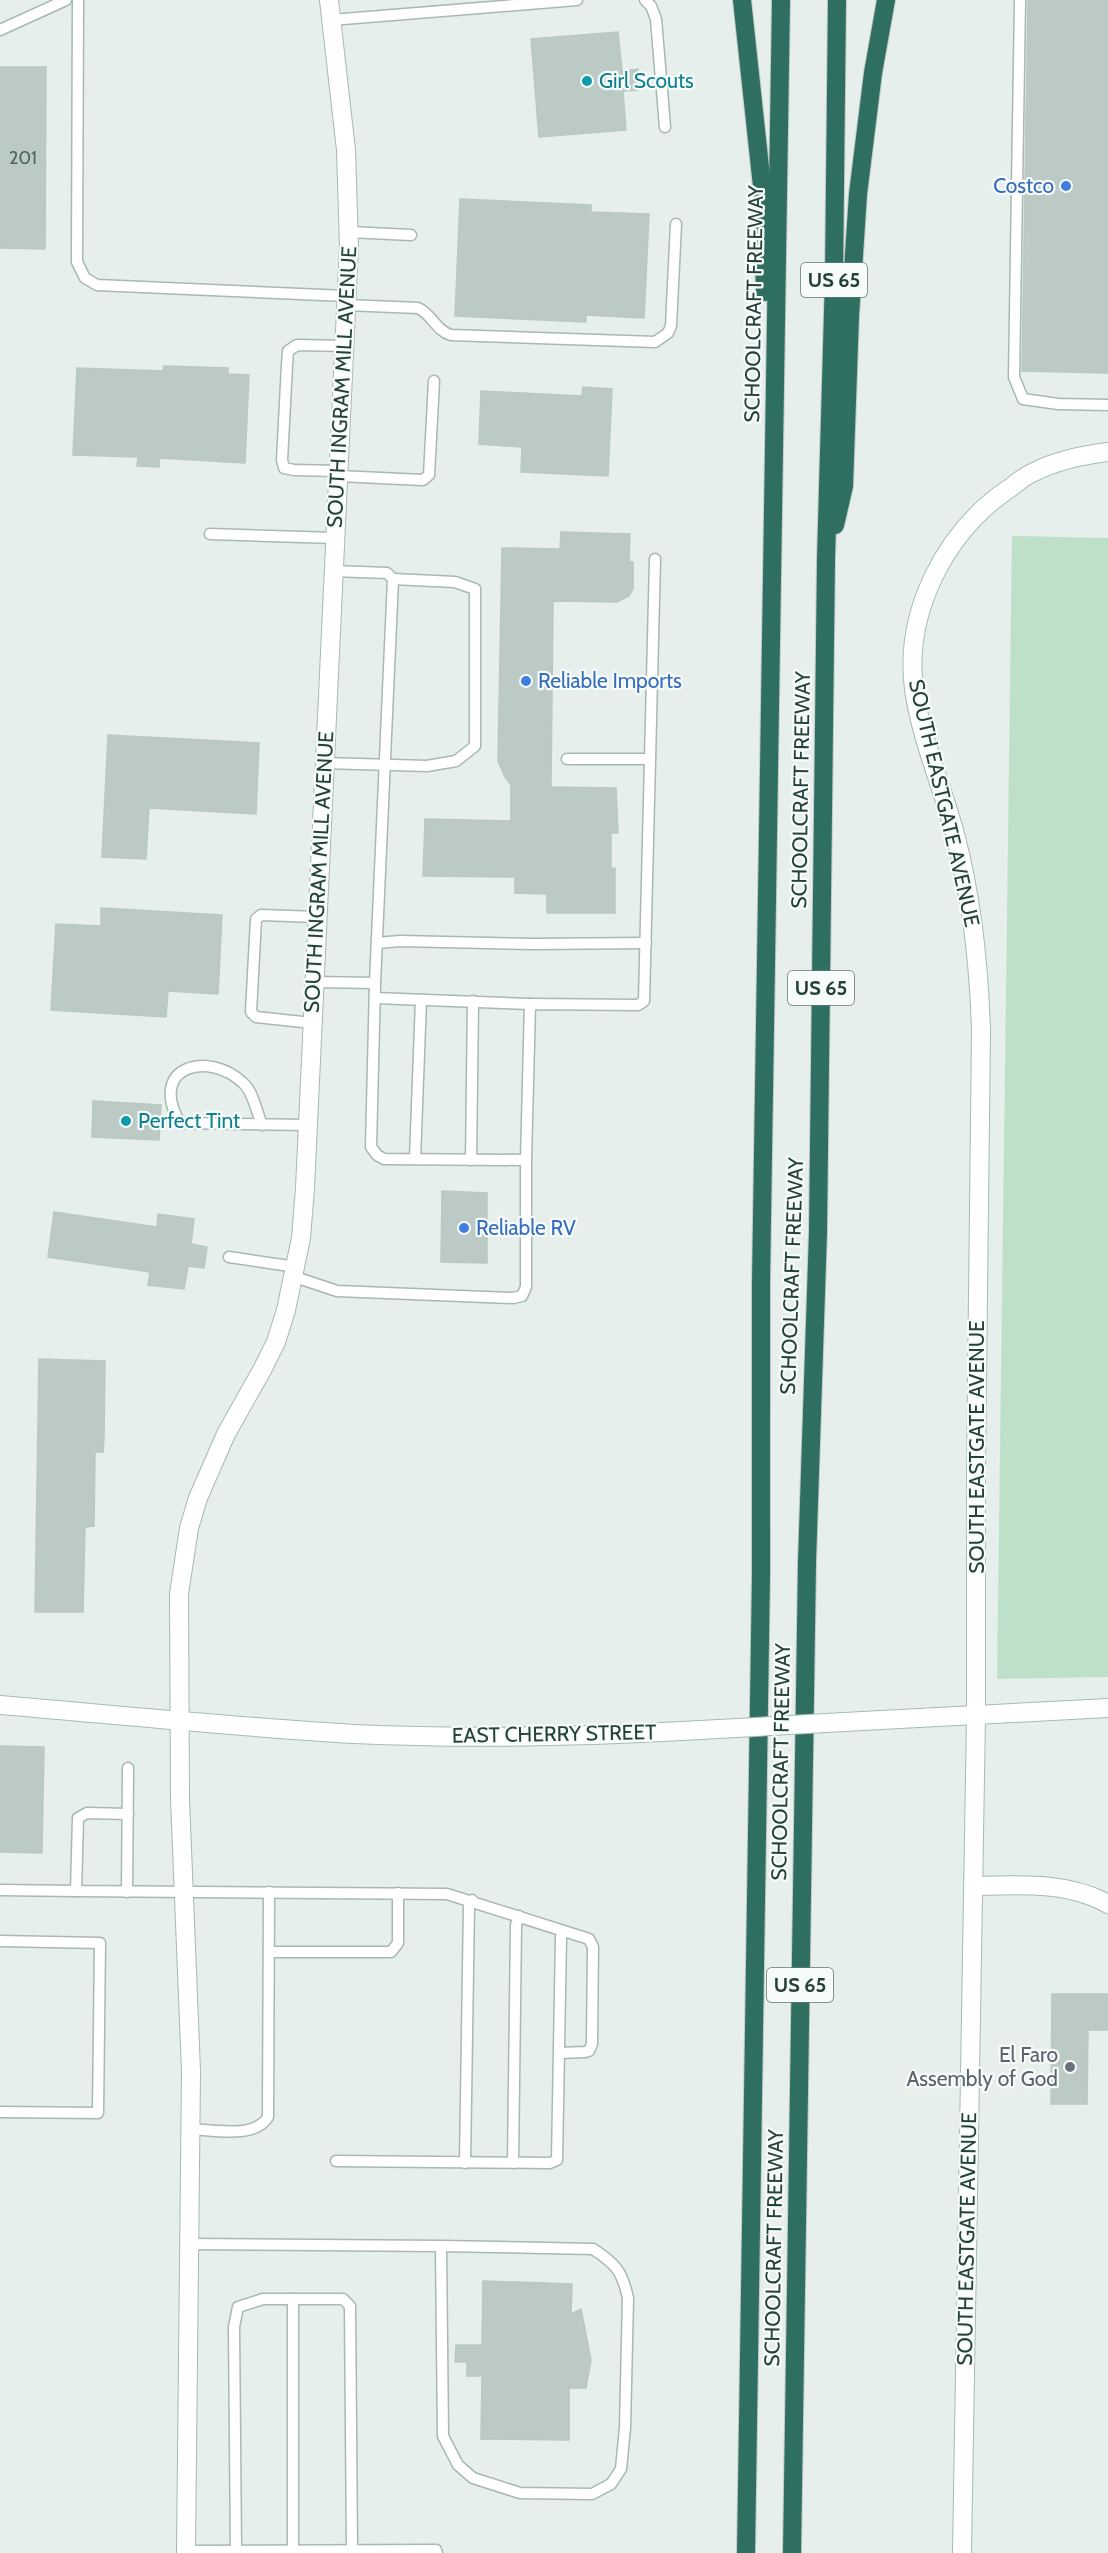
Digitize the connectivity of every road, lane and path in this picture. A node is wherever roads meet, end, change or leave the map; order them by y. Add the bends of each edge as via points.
1 (66, 0) edge
2 (78, 0) edge
3 (329, 0) edge
4 (577, 0) edge
5 (645, 0) edge
6 (742, 0) edge
7 (781, 0) edge
8 (837, 0) edge
9 (886, 0) edge
10 (1020, 0) edge
11 (331, 20) junction
12 (0, 30) edge
13 (665, 127) dead end
14 (676, 224) dead end
15 (349, 232) junction
16 (411, 235) dead end
17 (346, 301) junction
18 (344, 346) junction
19 (434, 381) dead end
20 (1108, 405) edge
21 (1108, 452) edge
22 (338, 474) junction
23 (773, 522) junction
24 (210, 534) dead end
25 (334, 537) junction
26 (655, 559) dead end
27 (826, 559) junction
28 (333, 571) junction
29 (390, 576) junction
30 (567, 759) dead end
31 (650, 759) junction
32 (324, 763) junction
33 (385, 765) junction
34 (317, 917) junction
35 (377, 943) junction
36 (646, 943) junction
37 (314, 982) junction
38 (375, 983) junction
39 (375, 998) junction
40 (421, 1000) junction
41 (473, 1001) junction
42 (530, 1004) junction
43 (312, 1023) junction
44 (262, 1125) junction
45 (308, 1125) junction
46 (416, 1159) junction
47 (471, 1160) junction
48 (526, 1160) junction
49 (229, 1257) dead end
50 (296, 1272) junction
51 (0, 1704) edge
52 (1108, 1708) edge
53 (976, 1716) junction
54 (181, 1721) junction
55 (128, 1768) dead end
56 (128, 1814) junction
57 (973, 1886) junction
58 (0, 1890) edge
59 (76, 1891) junction
60 (127, 1892) junction
61 (184, 1892) junction
62 (269, 1892) junction
63 (398, 1893) junction
64 (472, 1900) junction
65 (1108, 1904) edge
66 (519, 1916) junction
67 (563, 1931) junction
68 (0, 1941) edge
69 (269, 1952) junction
70 (560, 2053) junction
71 (0, 2112) edge
72 (190, 2129) junction
73 (336, 2161) dead end
74 (465, 2163) junction
75 (513, 2163) junction
76 (189, 2244) junction
77 (441, 2246) junction
78 (293, 2299) junction
79 (186, 2551) joint
80 (293, 2551) junction
81 (352, 2551) junction
82 (236, 2552) edge
83 (437, 2553) edge
84 (746, 2553) edge
85 (792, 2553) edge
86 (962, 2553) edge

1 - 12 lane
2 - 17 lane via 77,262 85,278 97,285
3 - 11 street, SOUTH INGRAM MILL AVENUE
4 - 11 lane
5 - 13 lane via 656,19
6 - 23 highway via 762,186
7 - 23 highway, SCHOOLCRAFT FREEWAY / US 65
8 - 27 highway, SCHOOLCRAFT FREEWAY / US 65
9 - 27 highway via 858,194 844,486
10 - 20 lane via 1014,377 1023,399
11 - 15 street, SOUTH INGRAM MILL AVENUE via 346,150
14 - 17 lane via 671,326 656,342 452,335 442,331 418,308
15 - 16 lane
15 - 17 street, SOUTH INGRAM MILL AVENUE
17 - 18 street, SOUTH INGRAM MILL AVENUE
18 - 22 street, SOUTH INGRAM MILL AVENUE
18 - 22 lane via 297,345 288,351 282,460 284,468
19 - 22 lane via 429,475 423,480
21 - 53 street, SOUTH EASTGATE AVENUE via 1033,472 983,507 945,554 923,603 914,644 914,688 968,888 980,988
22 - 25 street, SOUTH INGRAM MILL AVENUE
23 - 84 highway, SCHOOLCRAFT FREEWAY / US 65
24 - 25 lane
25 - 28 street, SOUTH INGRAM MILL AVENUE
26 - 31 lane
27 - 85 highway, SCHOOLCRAFT FREEWAY / US 65 via 818,1208 807,1562
28 - 29 lane
28 - 32 street, SOUTH INGRAM MILL AVENUE
29 - 33 lane
29 - 33 lane via 455,582 475,589 475,746 456,761 427,766
30 - 31 lane
31 - 36 lane
32 - 33 lane
32 - 34 street, SOUTH INGRAM MILL AVENUE
33 - 35 lane
34 - 37 street, SOUTH INGRAM MILL AVENUE
34 - 43 lane via 261,915 256,919 251,1012 256,1017
35 - 36 lane
35 - 38 lane
36 - 42 lane via 644,1001 638,1005
37 - 38 lane
37 - 43 street, SOUTH INGRAM MILL AVENUE
38 - 39 lane
39 - 40 lane
39 - 46 lane via 370,1147 384,1159
40 - 41 lane
40 - 46 lane
41 - 42 lane
41 - 47 lane
42 - 48 lane
43 - 45 street, SOUTH INGRAM MILL AVENUE
44 - 44 lane via 180,1123 173,1111 173,1077 193,1067 231,1073 246,1084
44 - 45 lane
45 - 50 street, SOUTH INGRAM MILL AVENUE
46 - 47 lane
47 - 48 lane
48 - 50 lane via 526,1287 522,1296 337,1291
49 - 50 lane
50 - 54 street, SOUTH INGRAM MILL AVENUE via 276,1342 209,1468 189,1528 179,1594
51 - 54 street, EAST CHERRY STREET
52 - 53 street, EAST CHERRY STREET
53 - 54 street, EAST CHERRY STREET, bridge via 570,1737 354,1734
53 - 57 street, SOUTH EASTGATE AVENUE
54 - 61 street, SOUTH INGRAM MILL AVENUE
55 - 56 lane
56 - 59 lane via 87,1813 78,1818
56 - 60 lane
57 - 65 street via 1030,1885 1066,1890
57 - 86 street, SOUTH EASTGATE AVENUE
58 - 59 lane
59 - 60 lane
60 - 61 lane
61 - 62 lane
61 - 72 street, SOUTH INGRAM MILL AVENUE
62 - 63 lane
62 - 69 lane
63 - 64 lane via 447,1894
63 - 69 lane via 398,1943 391,1952
64 - 66 lane
64 - 74 lane
66 - 67 lane
66 - 75 lane
67 - 70 lane
67 - 70 lane via 592,1942 592,2044 589,2051
68 - 71 lane via 100,1943 98,2113
69 - 72 lane via 268,2117 252,2129
70 - 75 lane via 557,2160
72 - 76 street, SOUTH INGRAM MILL AVENUE
73 - 74 lane
74 - 75 lane
76 - 77 lane
76 - 79 street, SOUTH INGRAM MILL AVENUE
77 - 77 lane via 443,2436 458,2465 473,2478 520,2493 592,2494 611,2484 621,2469 626,2428 628,2298 623,2278 613,2262 593,2249
78 - 80 lane
78 - 81 lane via 343,2299 350,2306
78 - 82 lane via 263,2299 238,2307 234,2327
79 - 82 lane
80 - 81 lane
80 - 82 lane
81 - 83 lane

